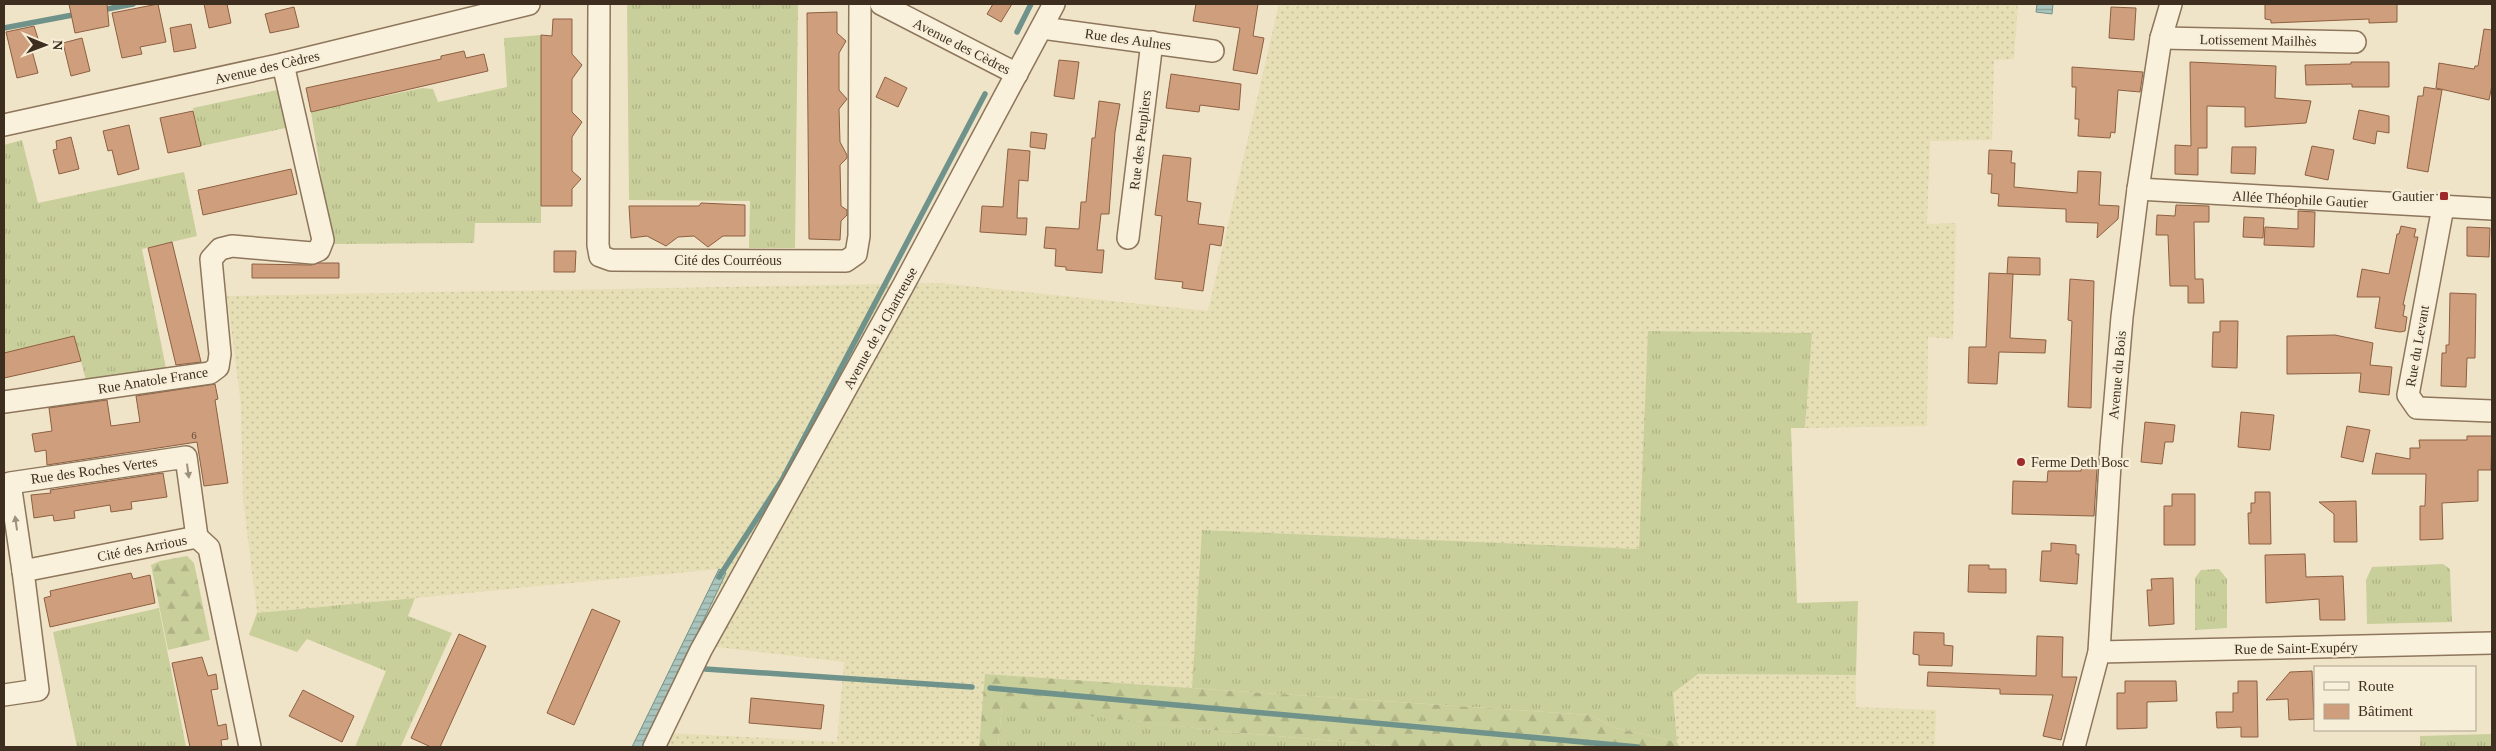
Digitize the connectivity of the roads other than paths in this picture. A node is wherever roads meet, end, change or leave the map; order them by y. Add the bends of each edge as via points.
1 (529, 4) edge
2 (599, 4) edge
3 (860, 4) edge
4 (881, 4) edge
5 (1054, 4) edge
6 (2171, 4) edge
7 (1042, 28) junction
8 (2161, 38) junction
9 (1152, 42) junction
10 (2355, 42) dead end
11 (1214, 51) dead end
12 (283, 64) junction
13 (1017, 74) junction
14 (4, 125) edge
15 (2138, 189) junction
16 (2443, 207) junction
17 (2492, 209) edge
18 (1128, 238) dead end
19 (4, 402) edge
20 (2492, 411) edge
21 (197, 537) junction
22 (23, 571) junction
23 (2492, 643) edge
24 (2099, 652) junction
25 (4, 695) edge
26 (250, 747) edge
27 (654, 747) edge
28 (2074, 747) edge

1 - 12 street, Avenue des Cèdres
2 - 3 street, Cité des Courréous via 600,256 611,260 826,261 846,261 856,254 859,236
4 - 13 street, Avenue des Cèdres
5 - 7 street, Avenue de la Chartreuse
6 - 8 street, Avenue du Bois
7 - 9 street, Rue des Aulnes
7 - 13 street, Avenue de la Chartreuse
8 - 10 street, Lotissement Mailhès
8 - 15 street, Avenue du Bois
9 - 11 street, Rue des Aulnes
9 - 18 street, Rue des Peupliers
12 - 14 street, Avenue des Cèdres
12 - 19 street, Rue Anatole France via 323,240 319,250 312,253 232,246 220,249 210,259 220,354 218,367 210,373
13 - 27 street, Avenue de la Chartreuse via 702,650
15 - 16 street, Allée Théophile Gautier
15 - 24 street, Avenue du Bois via 2122,317 2111,447
16 - 17 street, Allée Théophile Gautier
16 - 20 street, Rue du Levant via 2408,395 2417,408
21 - 22 street, Cité des Arrious
22 -> 21 street, Rue des Roches Vertes via 10,483 186,457
21 - 26 street, Cité des Arrious via 209,548
22 - 25 street via 38,690
23 - 24 street, Rue de Saint-Exupéry
24 - 28 street, Avenue du Bois

